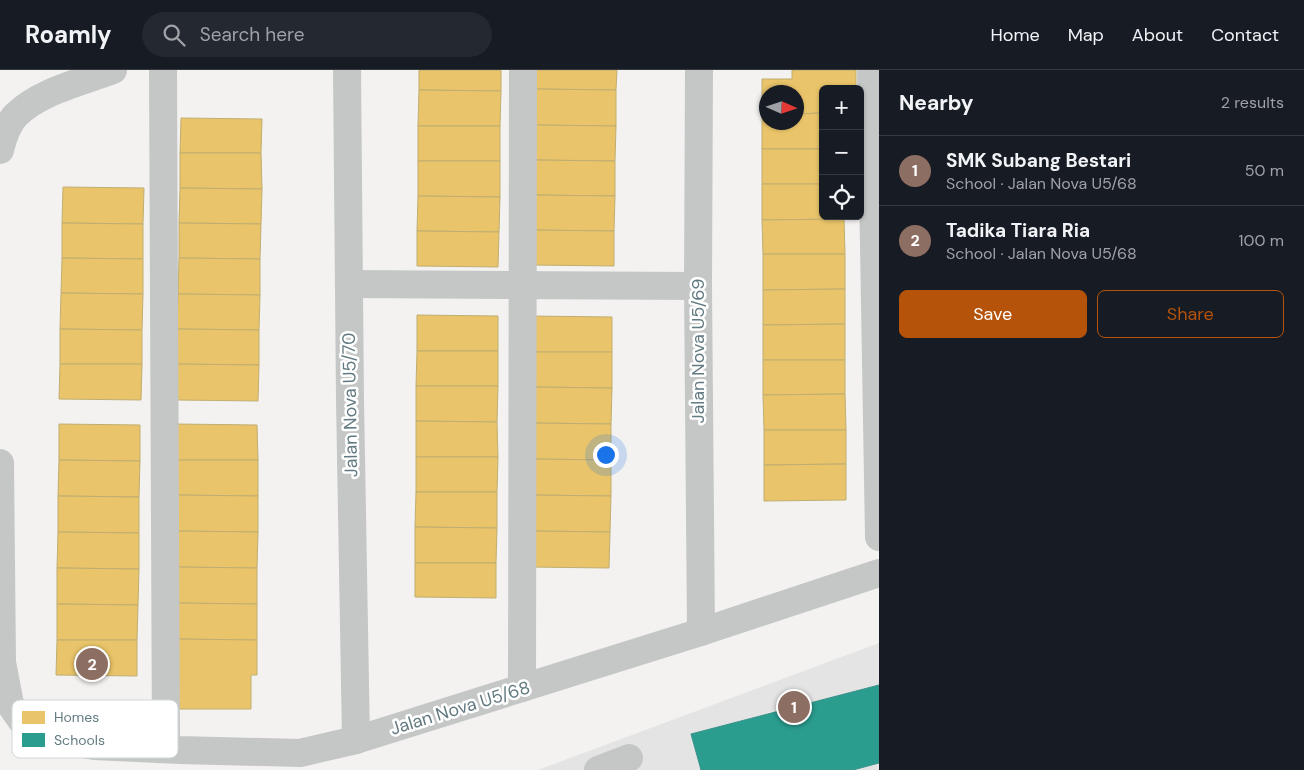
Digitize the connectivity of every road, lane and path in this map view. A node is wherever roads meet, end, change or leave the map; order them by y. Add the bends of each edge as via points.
1 (113, 70) edge
2 (163, 70) edge
3 (348, 70) edge
4 (523, 70) edge
5 (699, 70) edge
6 (871, 70) edge
7 (0, 150) edge
8 (349, 284) junction
9 (524, 286) junction
10 (698, 286) junction
11 (0, 463) edge
12 (879, 536) edge
13 (879, 573) edge
14 (701, 632) junction
15 (522, 688) junction
16 (166, 700) edge
17 (12, 707) edge
18 (356, 740) junction
19 (178, 749) edge
20 (629, 758) dead end
21 (598, 770) edge

1 - 7 street via 36,99 15,116 3,137
2 - 16 street
3 - 8 street, Jalan Nova U5/70
4 - 9 street
5 - 10 street, Jalan Nova U5/69
6 - 12 street
8 - 9 street
8 - 18 street, Jalan Nova U5/70
9 - 10 street
9 - 15 street
10 - 14 street, Jalan Nova U5/69
11 - 17 street, Jalan Nova U5/68 via 2,662
13 - 14 street, Jalan Nova U5/68
14 - 15 street, Jalan Nova U5/68
15 - 18 street, Jalan Nova U5/68
18 - 19 street, Jalan Nova U5/68 via 300,753
20 - 21 street

